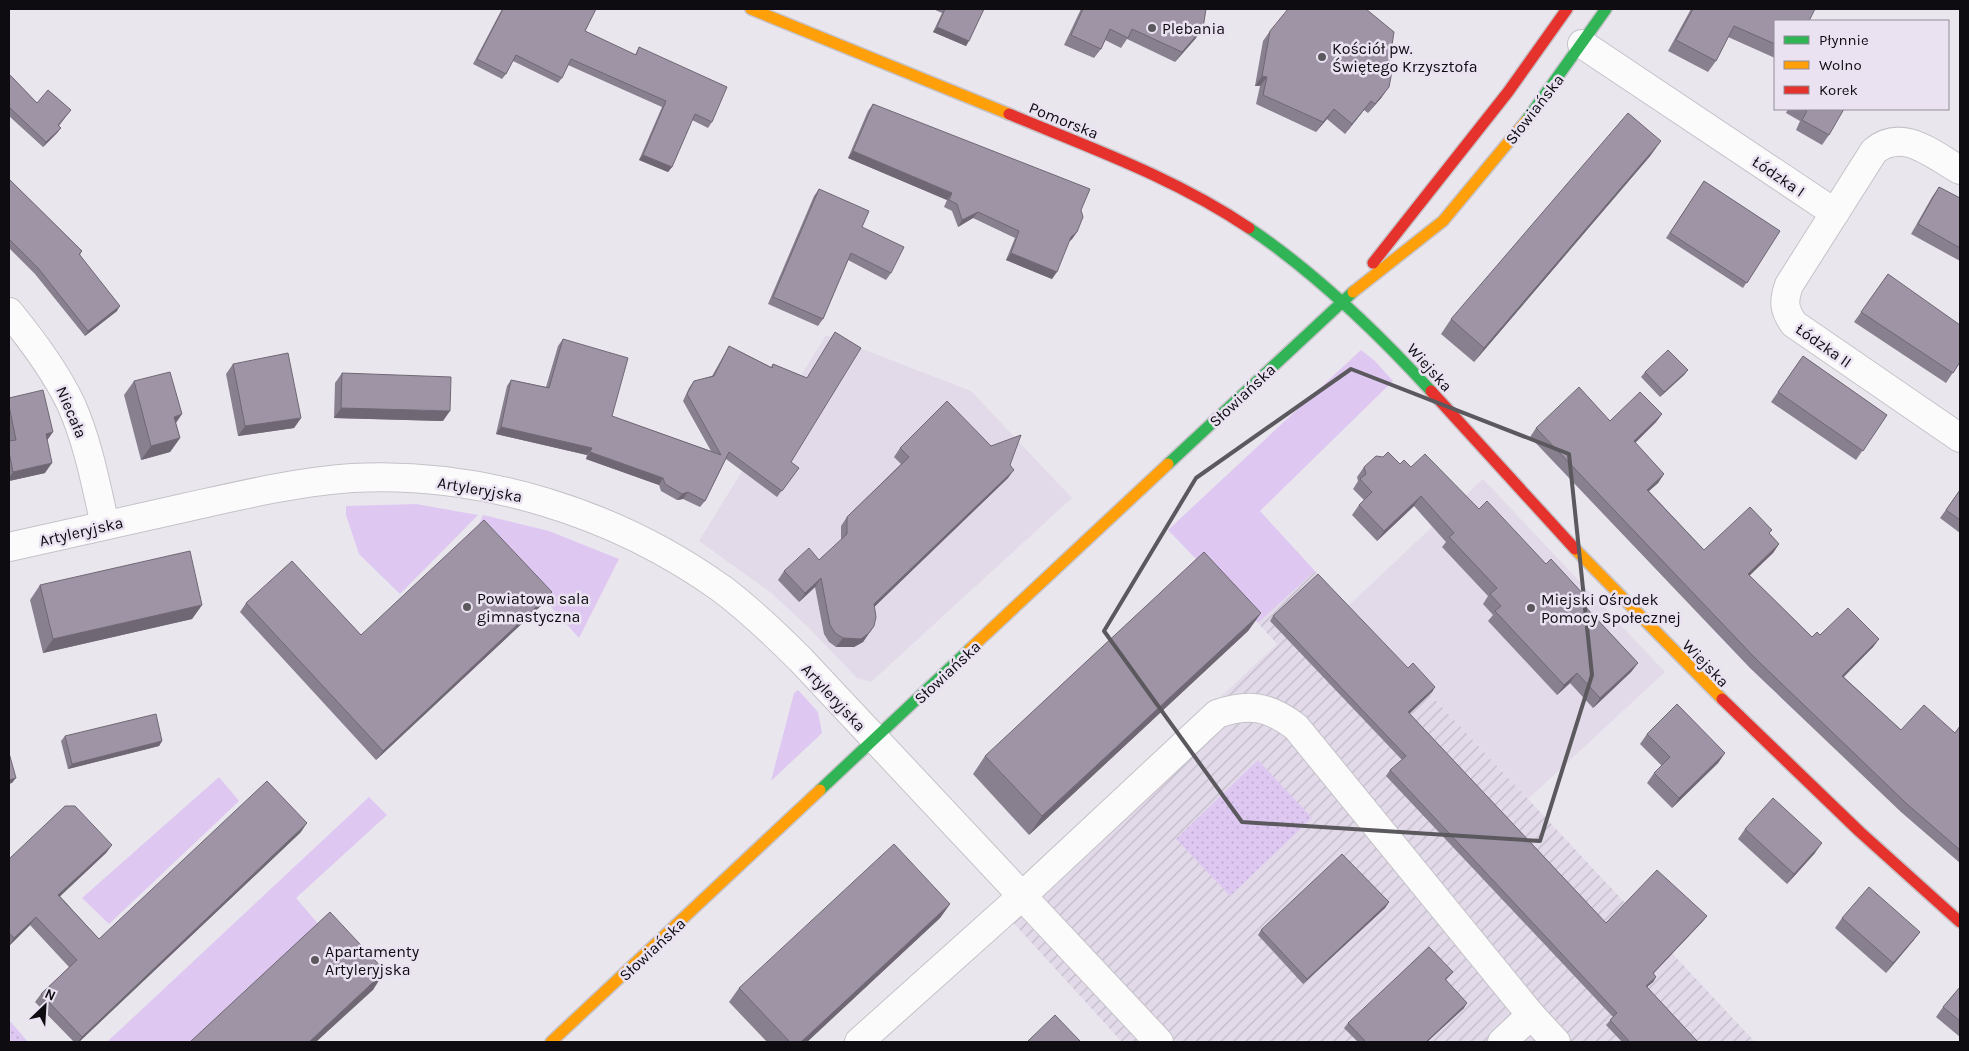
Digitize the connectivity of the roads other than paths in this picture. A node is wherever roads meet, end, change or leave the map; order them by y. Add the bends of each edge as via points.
1 (751, 9) edge
2 (1567, 9) edge
3 (1606, 9) edge
4 (1582, 44) junction
5 (1960, 170) edge
6 (1835, 213) junction
7 (1342, 301) junction
8 (9, 312) edge
9 (1960, 438) edge
10 (105, 525) junction
11 (9, 547) edge
12 (874, 740) junction
13 (1022, 896) junction
14 (1960, 922) edge
15 (1531, 1015) junction
16 (551, 1042) edge
17 (860, 1042) edge
18 (1159, 1042) edge
19 (1502, 1042) edge
20 (1556, 1042) edge

1 - 7 street, Pomorska via 1180,185 1258,232
2 - 7 street, Słowiańska via 1508,92
3 - 4 street, Słowiańska
4 - 6 street, Łódzka I
4 - 7 street, Słowiańska via 1535,110 1443,221
5 - 6 street via 1909,143 1897,140 1884,143 1874,151
6 - 9 street, Łódzka II via 1789,286 1784,299 1785,312 1794,324
7 - 12 street, Słowiańska
7 - 14 street, Wiejska via 1400,358 1572,546 1740,720
8 - 10 street, Niecała via 44,358 71,405 82,432
10 - 11 street, Artyleryjska
10 - 12 street, Artyleryjska via 280,486 353,478 427,480 478,486 529,498 571,510 644,542 723,590 796,655
12 - 13 street, Artyleryjska
12 - 16 street, Słowiańska
13 - 15 street via 1217,714 1234,708 1272,711 1296,727
13 - 17 street
13 - 18 street, Artyleryjska
15 - 19 street
15 - 20 street

